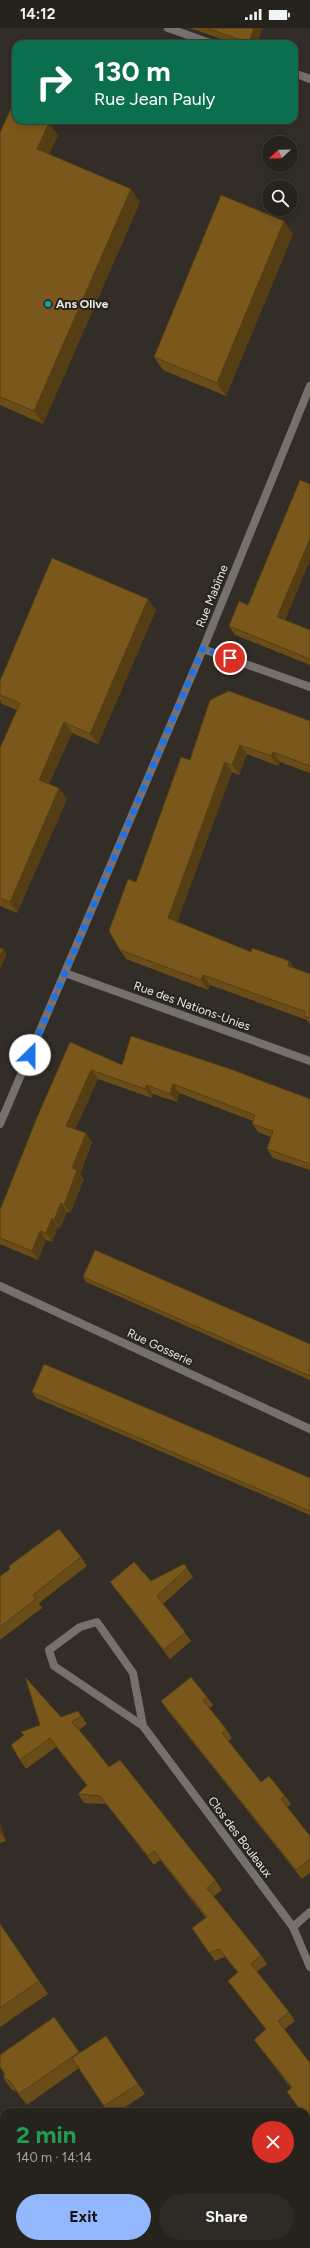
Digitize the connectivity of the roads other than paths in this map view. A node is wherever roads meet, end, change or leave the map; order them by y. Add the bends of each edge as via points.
1 (168, 28) edge
2 (202, 40) edge
3 (298, 74) edge
4 (310, 79) edge
5 (310, 386) edge
6 (203, 648) junction
7 (310, 687) edge
8 (65, 973) junction
9 (310, 1061) edge
10 (0, 1124) edge
11 (0, 1286) edge
12 (310, 1429) edge
13 (143, 1726) junction
14 (310, 1912) edge
15 (292, 1927) junction
16 (310, 1967) edge

1 - 2 street
3 - 4 street
5 - 6 street, Rue Mabîme
6 - 7 street
6 - 8 street, Rue Mabîme
8 - 9 street, Rue des Nations-Unies
8 - 10 street, Rue Mabîme
11 - 12 street, Rue Gosserie
13 - 13 street, Clos des Bouleaux via 133,1673 97,1622 80,1627 48,1650 54,1666
13 - 15 street, Clos des Bouleaux
14 - 15 street
15 - 16 street, Clos des Bouleaux

